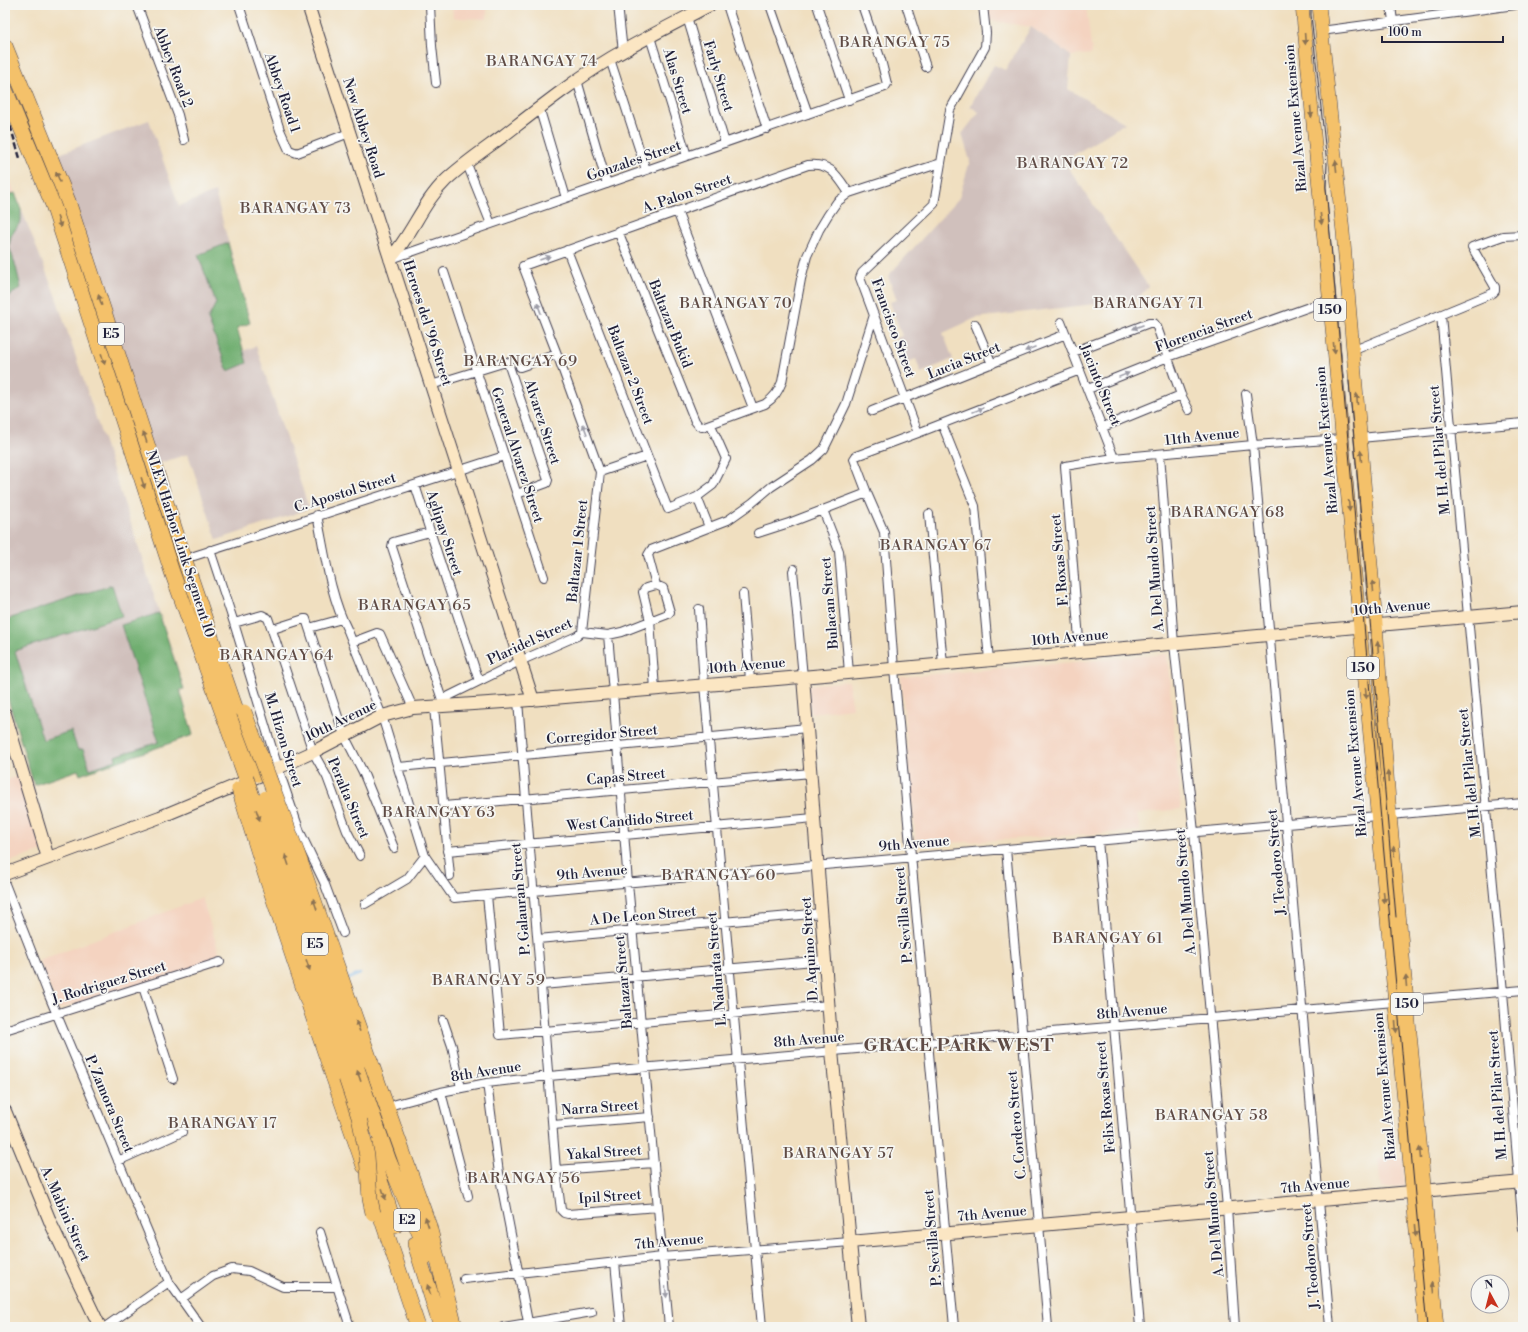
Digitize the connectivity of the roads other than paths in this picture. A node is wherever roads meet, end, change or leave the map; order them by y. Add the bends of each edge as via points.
1 (137, 5) edge
2 (239, 5) edge
3 (308, 5) edge
4 (430, 5) edge
5 (618, 5) edge
6 (710, 5) edge
7 (727, 5) edge
8 (770, 5) edge
9 (817, 5) edge
10 (862, 5) edge
11 (906, 5) edge
12 (983, 5) edge
13 (1302, 5) edge
14 (1319, 5) edge
15 (1391, 5) edge
16 (1514, 5) edge
17 (687, 17) junction
18 (1393, 22) junction
19 (1321, 31) junction
20 (650, 37) junction
21 (5, 46) edge
22 (622, 52) junction
23 (610, 59) junction
24 (926, 67) dead end
25 (577, 80) junction
26 (436, 83) dead end
27 (5, 89) edge
28 (849, 100) junction
29 (539, 107) junction
30 (808, 114) junction
31 (767, 129) junction
32 (349, 133) junction
33 (184, 140) dead end
34 (725, 143) junction
35 (687, 156) junction
36 (941, 163) junction
37 (466, 164) junction
38 (646, 170) junction
39 (607, 184) junction
40 (849, 193) junction
41 (566, 198) junction
42 (677, 211) junction
43 (491, 224) junction
44 (618, 231) junction
45 (1523, 235) edge
46 (567, 250) junction
47 (390, 259) junction
48 (523, 266) joint
49 (444, 272) dead end
50 (1329, 300) junction
51 (874, 315) junction
52 (1441, 315) junction
53 (1061, 322) dead end
54 (976, 324) dead end
55 (1066, 334) junction
56 (1352, 351) junction
57 (1073, 352) junction
58 (557, 354) junction
59 (1168, 357) junction
60 (992, 364) junction
61 (520, 367) dead end
62 (1080, 370) junction
63 (476, 372) junction
64 (431, 385) junction
65 (1088, 389) junction
66 (1246, 394) dead end
67 (1181, 395) junction
68 (905, 398) junction
69 (753, 408) junction
70 (1189, 410) dead end
71 (872, 412) dead end
72 (1523, 423) edge
73 (711, 424) junction
74 (942, 424) junction
75 (1103, 427) junction
76 (1451, 430) junction
77 (918, 433) junction
78 (1360, 438) junction
79 (1343, 439) junction
80 (1253, 445) junction
81 (1160, 454) junction
82 (504, 456) junction
83 (647, 456) junction
84 (1114, 458) junction
85 (1065, 466) joint
86 (599, 469) junction
87 (459, 471) junction
88 (415, 485) junction
89 (867, 493) junction
90 (517, 494) junction
91 (697, 497) junction
92 (823, 510) junction
93 (929, 514) dead end
94 (317, 515) junction
95 (709, 527) junction
96 (430, 532) junction
97 (758, 533) dead end
98 (210, 550) junction
99 (190, 562) junction
100 (794, 569) dead end
101 (172, 572) junction
102 (544, 577) dead end
103 (656, 585) junction
104 (743, 594) dead end
105 (699, 609) dead end
106 (1523, 612) edge
107 (1468, 616) junction
108 (342, 619) junction
109 (650, 621) junction
110 (234, 623) junction
111 (1376, 624) junction
112 (1360, 626) junction
113 (309, 628) junction
114 (273, 629) junction
115 (582, 632) junction
116 (608, 635) junction
117 (1270, 635) junction
118 (353, 642) junction
119 (1174, 644) junction
120 (1080, 652) junction
121 (989, 660) junction
122 (520, 661) junction
123 (943, 664) junction
124 (894, 669) junction
125 (849, 673) junction
126 (803, 677) junction
127 (750, 680) junction
128 (479, 681) junction
129 (704, 685) junction
130 (655, 689) junction
131 (614, 693) junction
132 (533, 700) junction
133 (518, 701) junction
134 (441, 705) junction
135 (413, 708) junction
136 (5, 714) edge
137 (382, 716) junction
138 (807, 728) junction
139 (344, 735) junction
140 (709, 738) junction
141 (618, 746) junction
142 (313, 752) junction
143 (523, 756) junction
144 (440, 763) junction
145 (399, 767) junction
146 (278, 768) junction
147 (811, 773) junction
148 (713, 782) junction
149 (621, 790) junction
150 (526, 798) junction
151 (1523, 803) edge
152 (444, 806) junction
153 (1487, 807) junction
154 (1390, 815) junction
155 (1377, 816) junction
156 (814, 818) junction
157 (1287, 824) junction
158 (717, 826) junction
159 (1194, 832) junction
160 (625, 835) junction
161 (1098, 840) junction
162 (530, 843) junction
163 (394, 848) dead end
164 (1006, 849) junction
165 (447, 851) junction
166 (360, 856) dead end
167 (426, 856) junction
168 (912, 857) junction
169 (48, 858) junction
170 (818, 866) junction
171 (5, 874) edge
172 (722, 874) junction
173 (450, 876) dead end
174 (628, 883) junction
175 (5, 884) edge
176 (534, 891) junction
177 (487, 895) junction
178 (365, 904) dead end
179 (822, 913) junction
180 (726, 922) junction
181 (632, 930) junction
182 (343, 933) dead end
183 (538, 939) junction
184 (826, 960) junction
185 (220, 962) dead end
186 (730, 968) junction
187 (636, 977) junction
188 (542, 985) junction
189 (143, 987) junction
190 (1523, 990) edge
191 (1503, 992) junction
192 (1407, 1000) junction
193 (1394, 1002) junction
194 (829, 1005) junction
195 (1303, 1010) junction
196 (56, 1013) junction
197 (734, 1013) junction
198 (1210, 1019) junction
199 (443, 1020) dead end
200 (641, 1022) junction
201 (1113, 1027) junction
202 (5, 1030) edge
203 (545, 1031) junction
204 (1022, 1035) junction
205 (929, 1043) junction
206 (832, 1051) junction
207 (738, 1060) junction
208 (645, 1068) junction
209 (549, 1076) junction
210 (173, 1079) dead end
211 (487, 1083) junction
212 (460, 1088) junction
213 (441, 1092) junction
214 (396, 1104) dead end
215 (5, 1111) edge
216 (366, 1115) junction
217 (650, 1117) junction
218 (553, 1125) junction
219 (182, 1132) dead end
220 (118, 1161) junction
221 (654, 1163) junction
222 (556, 1170) junction
223 (1521, 1183) edge
224 (1418, 1192) junction
225 (468, 1196) dead end
226 (1319, 1200) junction
227 (658, 1207) junction
228 (1227, 1208) junction
229 (564, 1213) joint
230 (1129, 1217) junction
231 (1038, 1224) junction
232 (1523, 1229) edge
233 (320, 1232) dead end
234 (946, 1233) junction
235 (850, 1242) junction
236 (755, 1249) junction
237 (662, 1257) junction
238 (615, 1262) junction
239 (519, 1273) junction
240 (464, 1279) dead end
241 (169, 1282) junction
242 (337, 1287) junction
243 (181, 1299) junction
244 (592, 1312) dead end
245 (528, 1325) edge
246 (100, 1327) edge
247 (105, 1327) edge
248 (201, 1327) edge
249 (350, 1327) edge
250 (409, 1327) edge
251 (418, 1327) edge
252 (428, 1327) edge
253 (441, 1327) edge
254 (454, 1327) edge
255 (503, 1327) edge
256 (622, 1327) edge
257 (669, 1327) edge
258 (762, 1327) edge
259 (858, 1327) edge
260 (954, 1327) edge
261 (1048, 1327) edge
262 (1140, 1327) edge
263 (1235, 1327) edge
264 (1330, 1327) edge
265 (1425, 1327) edge
266 (1437, 1327) edge

1 - 33 street, Abbey Road 2 via 178,115
2 - 32 street, Abbey Road 1 via 289,150 297,153
3 - 32 street, New Abbey Road
4 - 26 street
5 - 22 street
6 - 17 street, Heroes del '96 Street
7 - 31 street
8 - 30 street
9 - 28 street
10 - 28 street, Gonzales Street via 887,86
11 - 24 street
12 - 36 street, Francisco Street via 985,47 950,110
13 -> 50 main road, Rizal Avenue Extension / 150
14 - 19 main road, Rizal Avenue Extension / 150
15 - 18 street
16 - 18 street
17 - 20 street, Heroes del '96 Street
17 - 34 street, Farly Street
18 - 19 street
56 -> 19 main road, Rizal Avenue Extension / 150 via 1343,232
20 - 22 street, Heroes del '96 Street
20 - 35 street, Alas Street
99 -> 21 highway, NLEX Harbor Link Segment 10 / E5 via 68,201
22 - 23 street, Heroes del '96 Street
23 - 25 street, Heroes del '96 Street
23 - 38 street
25 - 29 street, Heroes del '96 Street
25 - 39 street
27 -> 101 highway, NLEX Harbor Link Segment 10 / E5 via 53,205
28 - 30 street, Gonzales Street
29 - 37 street, Heroes del '96 Street
29 - 41 street
30 - 31 street, Gonzales Street
31 - 34 street, Gonzales Street
32 - 47 street, New Abbey Road
34 - 35 street, Gonzales Street
35 - 38 street, Gonzales Street
36 - 40 street
36 - 51 street, Francisco Street via 934,204 862,273 860,278
37 - 43 street
37 - 47 street, Heroes del '96 Street via 446,180 431,197 398,251
38 - 39 street, Gonzales Street
39 - 41 street, Gonzales Street
40 - 42 street, A. Palon Street via 834,172 817,164
40 - 69 street via 837,202 828,215 807,256 782,382 778,391 772,399
41 - 43 street, Gonzales Street
42 - 44 street, A. Palon Street
42 - 69 street
43 - 47 street, Gonzales Street
44 - 46 street, A. Palon Street
44 - 73 street, Baltazar Bukid via 695,421 702,427
45 - 52 street via 1503,236 1472,246 1495,291
48 -> 46 street, A. Palon Street
46 - 83 street, Baltazar 2 Street
47 - 64 street, Heroes del '96 Street
58 -> 48 street, Baltazar 1 Street
49 - 63 street, General Alvarez Street
50 - 59 street, Florencia Street
50 -> 79 main road, Rizal Avenue Extension / 150
51 - 68 street, Francisco Street
51 - 95 street via 846,404 824,450 770,487 743,510 728,520
52 - 56 street
52 - 76 street, M. H. del Pilar Street
53 - 55 street, Jacinto Street
54 - 60 street
55 - 57 street, Jacinto Street
55 -> 60 street, Lucia Street
78 -> 56 main road, Rizal Avenue Extension / 150
59 -> 57 street via 1154,323
57 - 62 street, Jacinto Street
58 - 61 street
86 -> 58 street, Baltazar 1 Street
65 -> 59 street, Florencia Street
59 - 67 street
60 - 68 street, Lucia Street
62 - 65 street, Jacinto Street
74 -> 62 street
63 - 64 street
63 - 82 street, General Alvarez Street
63 - 90 street, Alvarez Street via 507,362 548,480 547,483
64 - 87 street, Heroes del '96 Street
65 - 75 street, Jacinto Street
66 - 80 street, J. Teodoro Street
67 - 70 street
67 - 75 street
68 - 71 street, Lucia Street
68 - 77 street, Francisco Street
69 - 73 street
72 - 76 street
73 - 91 street via 726,459 712,484
74 - 77 street
74 - 121 street via 975,506
75 - 84 street, Jacinto Street
76 - 78 street
76 - 107 street, M. H. del Pilar Street
77 - 89 street, P. Sevilla Street via 856,456 854,459
111 -> 78 main road, Rizal Avenue Extension / 150
79 - 80 street, 11th Avenue
79 -> 112 main road, Rizal Avenue Extension / 150
80 - 81 street, 11th Avenue
80 - 117 street, J. Teodoro Street
81 - 84 street, 11th Avenue
81 - 119 street, A. Del Mundo Street
82 - 87 street, C. Apostol Street
82 - 90 street, General Alvarez Street
83 - 86 street
83 - 91 street, Baltazar 2 Street via 668,509
84 - 85 street, 11th Avenue
85 - 120 street, F. Roxas Street
86 - 115 street, Baltazar 1 Street
87 - 88 street, C. Apostol Street
87 - 122 street, Heroes del '96 Street
88 - 94 street, C. Apostol Street
88 - 96 street, Aglipay Street
89 - 92 street
89 - 124 street, P. Sevilla Street via 884,532
90 - 102 street, General Alvarez Street
91 - 95 street
92 - 97 street
92 - 125 street, Bulacan Street via 839,551
93 - 123 street
94 - 98 street, C. Apostol Street
94 - 108 street via 332,586
95 - 103 street via 649,552
96 - 128 street, Aglipay Street
96 - 134 street via 393,542 392,547
98 - 99 street, C. Apostol Street
98 - 110 street, M. Hizon Street
216 -> 99 highway, NLEX Harbor Link Segment 10 / E5, bridge
254 -> 99 highway, bridge via 429,1226
100 - 126 street, D. Aquino Street
101 -> 216 highway, NLEX Harbor Link Segment 10 / E5, bridge
101 - 251 highway, bridge via 265,873
103 - 109 street via 646,588 644,592
103 - 109 street, Plaridel Street via 664,588 670,612
104 - 127 street
105 - 129 street, L. Nadurata Street
106 - 107 street, 10th Avenue
107 - 111 street, 10th Avenue
107 - 153 street, M. H. del Pilar Street
108 - 113 street
108 - 118 street
109 - 116 street, Plaridel Street
109 - 130 street
110 - 114 street via 265,616
110 - 146 street, M. Hizon Street
111 - 112 street, 10th Avenue
154 -> 111 main road, Rizal Avenue Extension / 150
112 - 117 street, 10th Avenue
112 -> 155 main road, Rizal Avenue Extension / 150
113 - 114 street via 304,619
113 - 139 street
114 - 142 street, Peralta Street
115 - 116 street, Plaridel Street
115 - 122 street, Plaridel Street
116 - 131 street, Baltazar Street
117 - 119 street, 10th Avenue
117 - 157 street, J. Teodoro Street
118 - 135 street via 380,634
118 - 137 street
119 - 120 street, 10th Avenue
119 - 159 street, A. Del Mundo Street
120 - 121 street, 10th Avenue
121 - 123 street, 10th Avenue
122 - 128 street, Plaridel Street
122 - 132 street, Heroes del '96 Street
123 - 124 street, 10th Avenue
124 - 125 street, 10th Avenue
124 - 168 street, P. Sevilla Street
125 - 126 street, 10th Avenue
126 - 127 street, 10th Avenue
126 - 138 street, D. Aquino Street
127 - 129 street, 10th Avenue
128 - 134 street, Plaridel Street via 449,696
129 - 130 street, 10th Avenue
129 - 140 street, L. Nadurata Street
130 - 131 street, 10th Avenue
131 - 132 street, 10th Avenue
131 - 141 street, Baltazar Street
132 - 133 street, 10th Avenue
133 - 134 street, 10th Avenue
133 - 143 street, P. Galauran Street
134 - 135 street, 10th Avenue
134 - 144 street
135 - 137 street, 10th Avenue
136 - 169 street
137 - 139 street, 10th Avenue
137 - 145 street
138 - 140 street, Corregidor Street
138 - 147 street, D. Aquino Street
139 - 142 street, 10th Avenue
139 - 163 street via 363,772
140 - 141 street, Corregidor Street
140 - 148 street, L. Nadurata Street
141 - 143 street, Corregidor Street
141 - 149 street, Baltazar Street
142 - 146 street, 10th Avenue
142 - 166 street, Peralta Street via 327,777 347,831
143 - 144 street, Corregidor Street
143 - 150 street, P. Galauran Street
144 - 145 street, Corregidor Street
144 - 152 street
145 - 167 street
146 - 169 street, 10th Avenue via 160,817
146 - 182 street, M. Hizon Street via 300,832 324,882
147 - 148 street, Capas Street
147 - 156 street, D. Aquino Street
148 - 149 street, Capas Street
148 - 158 street, L. Nadurata Street
149 - 150 street, Capas Street
149 - 160 street, Baltazar Street
150 - 152 street, Capas Street
150 - 162 street, P. Galauran Street
151 - 153 street
152 - 165 street
153 - 154 street
153 - 191 street, M. H. del Pilar Street
192 -> 154 main road, Rizal Avenue Extension / 150
155 - 157 street, 9th Avenue
155 -> 193 main road, Rizal Avenue Extension / 150
156 - 158 street, West Candido Street
156 - 170 street, D. Aquino Street
157 - 159 street, 9th Avenue
157 - 195 street, J. Teodoro Street
158 - 160 street, West Candido Street
158 - 172 street, L. Nadurata Street
159 - 161 street, 9th Avenue
159 - 198 street, A. Del Mundo Street
160 - 162 street, West Candido Street
160 - 174 street, Baltazar Street
161 - 164 street, 9th Avenue
161 - 201 street, Felix Roxas Street
162 - 165 street, West Candido Street
162 - 176 street, P. Galauran Street
164 - 168 street, 9th Avenue
164 - 204 street, C. Cordero Street
165 - 173 street
167 - 177 street, 9th Avenue via 454,898
167 - 178 street via 407,879
168 - 170 street, 9th Avenue
168 - 205 street, P. Sevilla Street
169 - 171 street, 10th Avenue
170 - 172 street, 9th Avenue
170 - 179 street, D. Aquino Street
172 - 174 street, 9th Avenue
172 - 180 street, L. Nadurata Street
174 - 176 street, 9th Avenue
174 - 181 street, Baltazar Street
175 - 196 street, P. Zamora Street
176 - 177 street, 9th Avenue
176 - 183 street, P. Galauran Street
177 - 203 street via 499,1034
179 - 180 street, A De Leon Street
179 - 184 street, D. Aquino Street
180 - 181 street, A De Leon Street
180 - 186 street, L. Nadurata Street
181 - 183 street, A De Leon Street
181 - 187 street, Baltazar Street
183 - 188 street, P. Galauran Street
184 - 186 street
184 - 194 street, D. Aquino Street
185 - 189 street, J. Rodriguez Street
186 - 187 street
186 - 197 street, L. Nadurata Street
187 - 188 street
187 - 200 street, Baltazar Street
188 - 203 street, P. Galauran Street
189 - 196 street, J. Rodriguez Street
189 - 210 street
190 - 191 street
191 - 192 street
191 - 223 street, M. H. del Pilar Street
224 -> 192 main road, Rizal Avenue Extension / 150
193 - 195 street, 8th Avenue
193 -> 224 main road, Rizal Avenue Extension / 150
194 - 197 street
194 - 206 street, D. Aquino Street
195 - 198 street, 8th Avenue
195 - 226 street, J. Teodoro Street
196 - 202 street, J. Rodriguez Street
196 - 220 street, P. Zamora Street
197 - 200 street
197 - 207 street, L. Nadurata Street
198 - 201 street, 8th Avenue
198 - 228 street, A. Del Mundo Street
199 - 212 street via 452,1046
200 - 203 street
200 - 208 street, Baltazar Street
201 - 204 street, 8th Avenue
201 - 230 street, Felix Roxas Street
203 - 209 street, P. Galauran Street
204 - 205 street, 8th Avenue
204 - 231 street, C. Cordero Street
205 - 206 street, 8th Avenue
205 - 234 street, P. Sevilla Street
206 - 207 street, 8th Avenue
206 - 235 street, D. Aquino Street
207 - 208 street, 8th Avenue
207 - 236 street, L. Nadurata Street
208 - 209 street, 8th Avenue
208 - 217 street, Baltazar Street
209 - 211 street, 8th Avenue
209 - 218 street, P. Galauran Street
211 - 212 street, 8th Avenue
211 - 239 street via 499,1173
212 - 213 street, 8th Avenue
213 - 214 street, 8th Avenue
213 - 225 street
215 - 246 street, A. Mabini Street via 52,1226
216 - 250 highway, bridge via 370,1199
216 -> 252 highway, E2, bridge
253 -> 216 highway, E2
216 - 254 highway via 389,1160 435,1272
217 - 218 street, Narra Street
217 - 221 street, Baltazar Street
218 - 222 street, P. Galauran Street
219 - 220 street
220 - 241 street, P. Zamora Street
221 - 222 street, Yakal Street
221 - 227 street, Baltazar Street
222 - 229 street, P. Galauran Street via 561,1208
223 - 224 street, 7th Avenue
223 - 232 street, M. H. del Pilar Street
224 - 226 street, 7th Avenue
224 -> 265 main road, Rizal Avenue Extension / 150
266 -> 224 main road, Rizal Avenue Extension / 150
226 - 228 street, 7th Avenue
226 - 264 street, J. Teodoro Street
227 - 229 street, Ipil Street
227 - 237 street, Baltazar Street
228 - 230 street, 7th Avenue
228 - 263 street, A. Del Mundo Street
230 - 231 street, 7th Avenue
230 - 262 street, Felix Roxas Street
231 - 234 street, 7th Avenue
231 - 261 street, C. Cordero Street
233 - 242 street
234 - 235 street, 7th Avenue
234 - 260 street, P. Sevilla Street
235 - 236 street, 7th Avenue
235 - 259 street, D. Aquino Street
236 - 237 street, 7th Avenue
236 - 258 street, L. Nadurata Street
237 - 238 street, 7th Avenue
237 -> 257 street, Baltazar Street
238 - 239 street, 7th Avenue
238 - 256 street
239 - 240 street, 7th Avenue
239 - 245 street
241 - 243 street, P. Zamora Street
241 - 247 street
242 - 243 street via 283,1287 249,1270 232,1269 213,1276
242 - 249 street
243 - 248 street, P. Zamora Street
244 - 245 street
245 - 255 street

